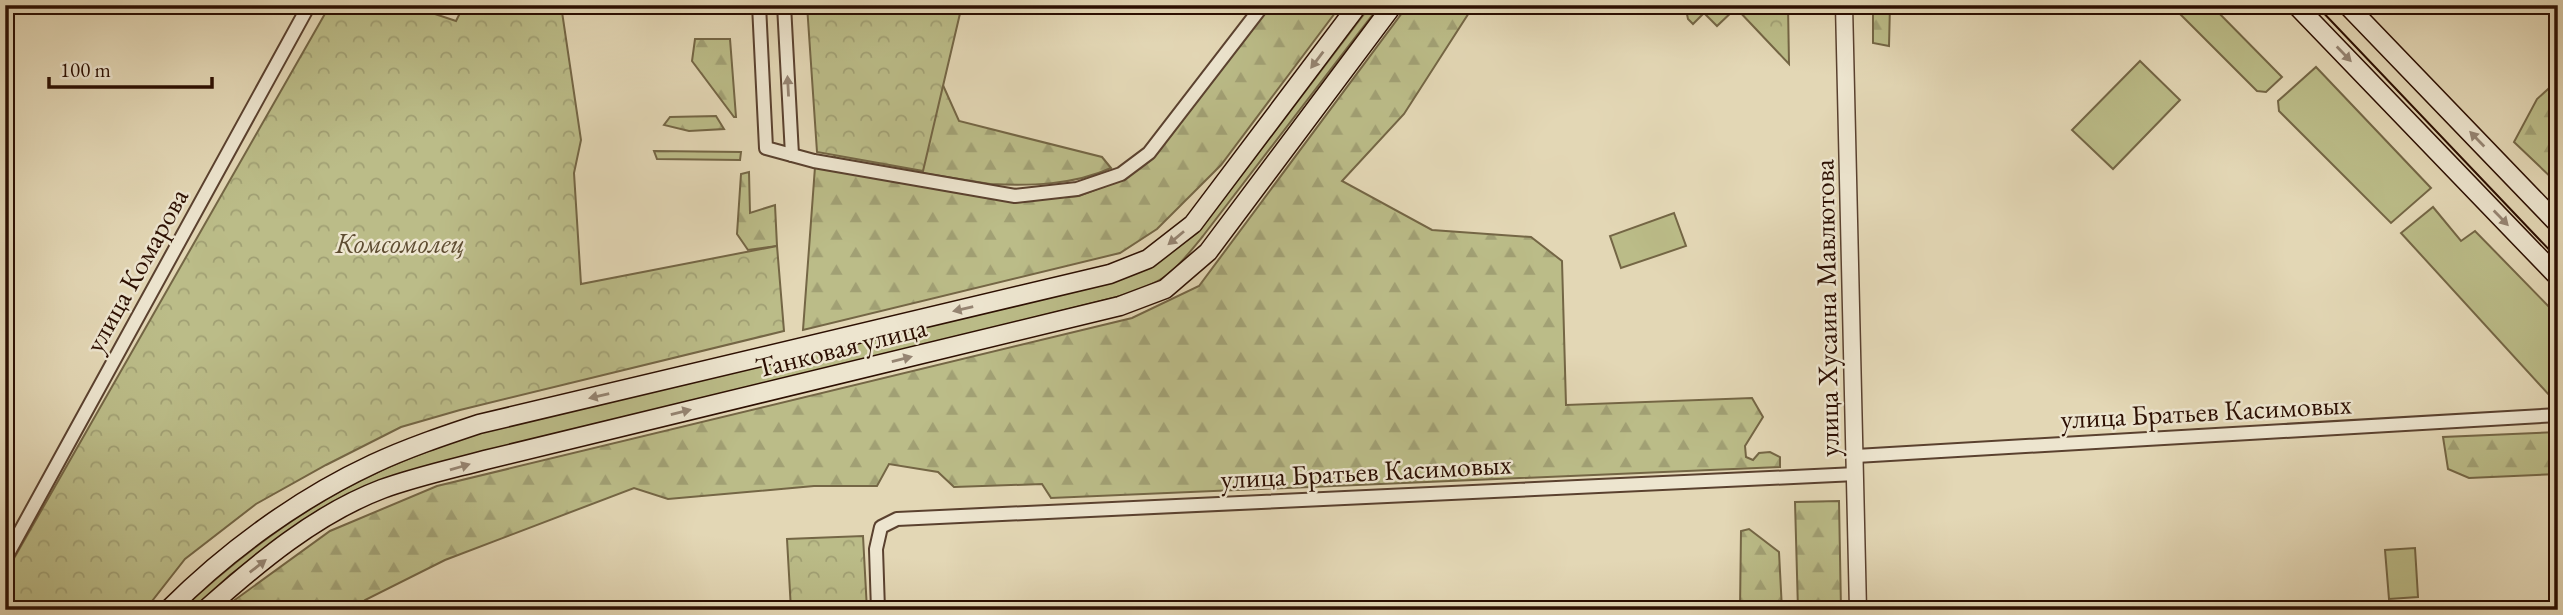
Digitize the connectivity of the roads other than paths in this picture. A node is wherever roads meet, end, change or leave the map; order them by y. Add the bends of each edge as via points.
1 (309, 5) edge
2 (759, 5) edge
3 (784, 5) edge
4 (1263, 5) edge
5 (1358, 5) edge
6 (1393, 5) edge
7 (1844, 5) edge
8 (2296, 5) edge
9 (2347, 5) edge
10 (792, 155) junction
11 (2558, 224) edge
12 (2558, 277) edge
13 (2558, 415) edge
14 (1856, 456) junction
15 (1856, 474) junction
16 (5, 559) edge
17 (168, 610) edge
18 (205, 610) edge
19 (878, 610) edge
20 (1858, 610) edge

1 - 16 street, улица Комарова
2 - 10 street via 766,148
10 -> 3 street
4 - 10 street via 1149,153 1121,174 1077,189 1015,196
5 -> 17 main road, Танковая улица via 1193,224 1148,259 1110,274 436,438 373,463 294,509 220,562
18 -> 6 main road, Танковая улица via 298,536 382,489 1120,306 1166,289 1208,252
7 - 14 street, улица Хусаина Мавлютова
8 -> 12 main road
11 -> 9 main road
13 - 14 street, улица Братьев Касимовых
14 - 15 street, улица Хусаина Мавлютова
15 - 19 street, улица Братьев Касимовых via 897,519 881,527 876,549
15 - 20 street, улица Хусаина Мавлютова

